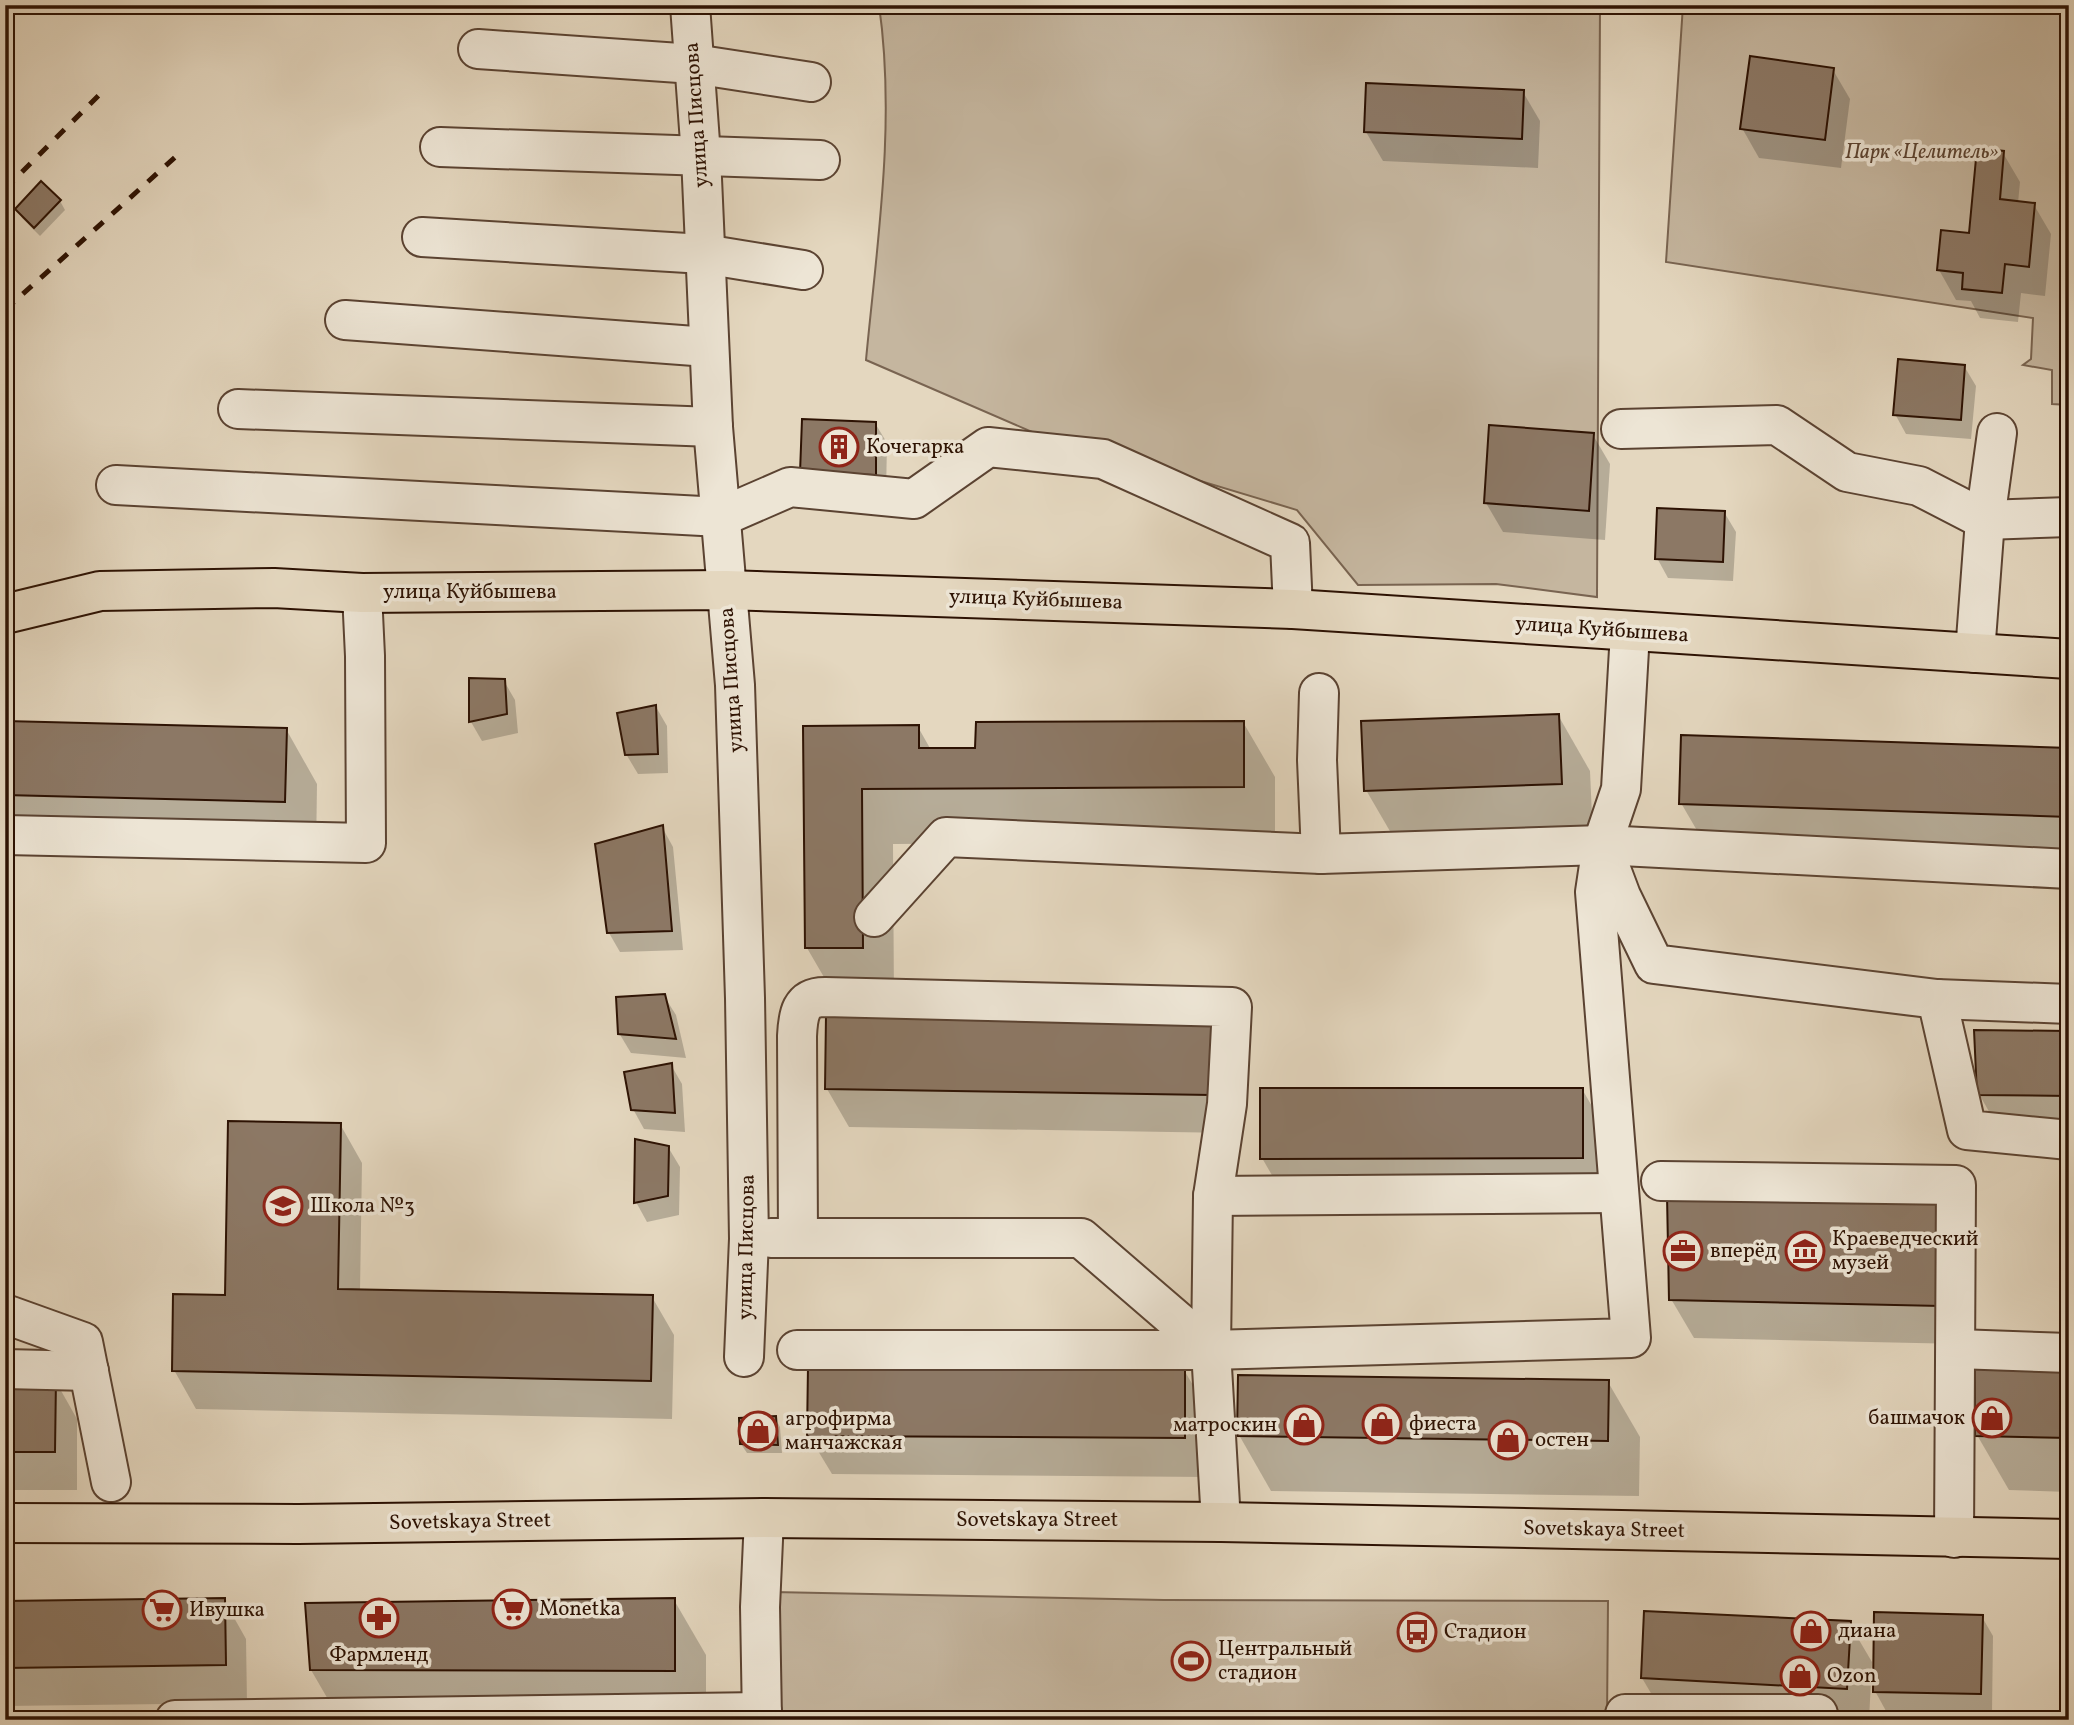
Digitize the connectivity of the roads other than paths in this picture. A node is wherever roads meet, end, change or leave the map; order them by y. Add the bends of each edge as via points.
1 (690, 5) edge
2 (478, 49) dead end
3 (694, 64) junction
4 (811, 82) dead end
5 (440, 147) dead end
6 (701, 156) junction
7 (820, 160) dead end
8 (422, 237) dead end
9 (704, 254) junction
10 (803, 270) dead end
11 (345, 320) dead end
12 (708, 347) junction
13 (238, 409) dead end
14 (713, 427) junction
15 (1621, 429) dead end
16 (1997, 433) dead end
17 (116, 485) dead end
18 (722, 517) junction
19 (2069, 517) edge
20 (1985, 520) junction
21 (726, 590) junction
22 (362, 593) junction
23 (1293, 609) junction
24 (5, 614) edge
25 (1630, 632) junction
26 (1975, 653) junction
27 (2069, 659) edge
28 (1319, 694) dead end
29 (5, 835) edge
30 (1602, 845) junction
31 (1321, 854) junction
32 (2069, 869) edge
33 (874, 917) dead end
34 (1937, 999) junction
35 (2069, 1004) edge
36 (2069, 1140) edge
37 (1661, 1181) dead end
38 (1617, 1194) junction
39 (1213, 1196) junction
40 (798, 1238) junction
41 (749, 1239) junction
42 (5, 1314) edge
43 (1957, 1349) junction
44 (797, 1350) dead end
45 (1211, 1350) junction
46 (2069, 1353) edge
47 (744, 1357) dead end
48 (5, 1369) edge
49 (89, 1371) junction
50 (111, 1482) dead end
51 (764, 1518) junction
52 (1221, 1522) junction
53 (5, 1523) edge
54 (1954, 1538) junction
55 (2069, 1539) edge
56 (762, 1716) edge
57 (1625, 1717) edge
58 (284, 1718) edge
59 (175, 1720) edge
60 (1818, 1720) edge

1 - 3 street, улица Писцова
2 - 3 street
3 - 4 street
3 - 6 street, улица Писцова
5 - 6 street
6 - 7 street
6 - 9 street, улица Писцова
8 - 9 street
9 - 10 street
9 - 12 street, улица Писцова
11 - 12 street
12 - 14 street, улица Писцова
13 - 14 street
14 - 18 street, улица Писцова
15 - 20 street via 1777,425 1847,472 1919,486
16 - 20 street
17 - 18 street
18 - 21 street, улица Писцова
18 - 23 street via 790,487 914,499 988,447 1104,459 1290,543
19 - 20 street
20 - 26 street
21 - 22 main road, улица Куйбышева
21 - 23 main road, улица Куйбышева
21 - 41 street, улица Писцова via 735,685
22 - 24 main road, улица Куйбышева via 274,587 100,591
22 - 29 street via 366,844
23 - 25 main road, улица Куйбышева
25 - 26 main road, улица Куйбышева
25 - 30 street via 1621,789
26 - 27 main road, улица Куйбышева
28 - 31 street
30 - 31 street
30 - 32 street
30 - 34 street via 1654,964
30 - 38 street via 1595,892
31 - 33 street via 946,837
34 - 35 street
34 - 36 street via 1968,1130
37 - 43 street via 1956,1185
38 - 39 street
38 - 45 street via 1630,1338
39 - 40 street via 1227,1104 1232,1007 816,997 801,1007 796,1035
39 - 45 street
40 - 41 street
40 - 45 street via 1081,1238
41 - 47 street, улица Писцова
42 - 49 street via 83,1342
43 - 46 street
43 - 54 street
44 - 45 street
45 - 52 street
48 - 49 street
49 - 50 street
51 - 52 main road, Sovetskaya Street
51 - 53 main road, Sovetskaya Street
51 - 56 street
52 - 54 main road, Sovetskaya Street
54 - 55 main road, Sovetskaya Street
56 - 58 street
57 - 60 street via 1818,1714
58 - 59 street

